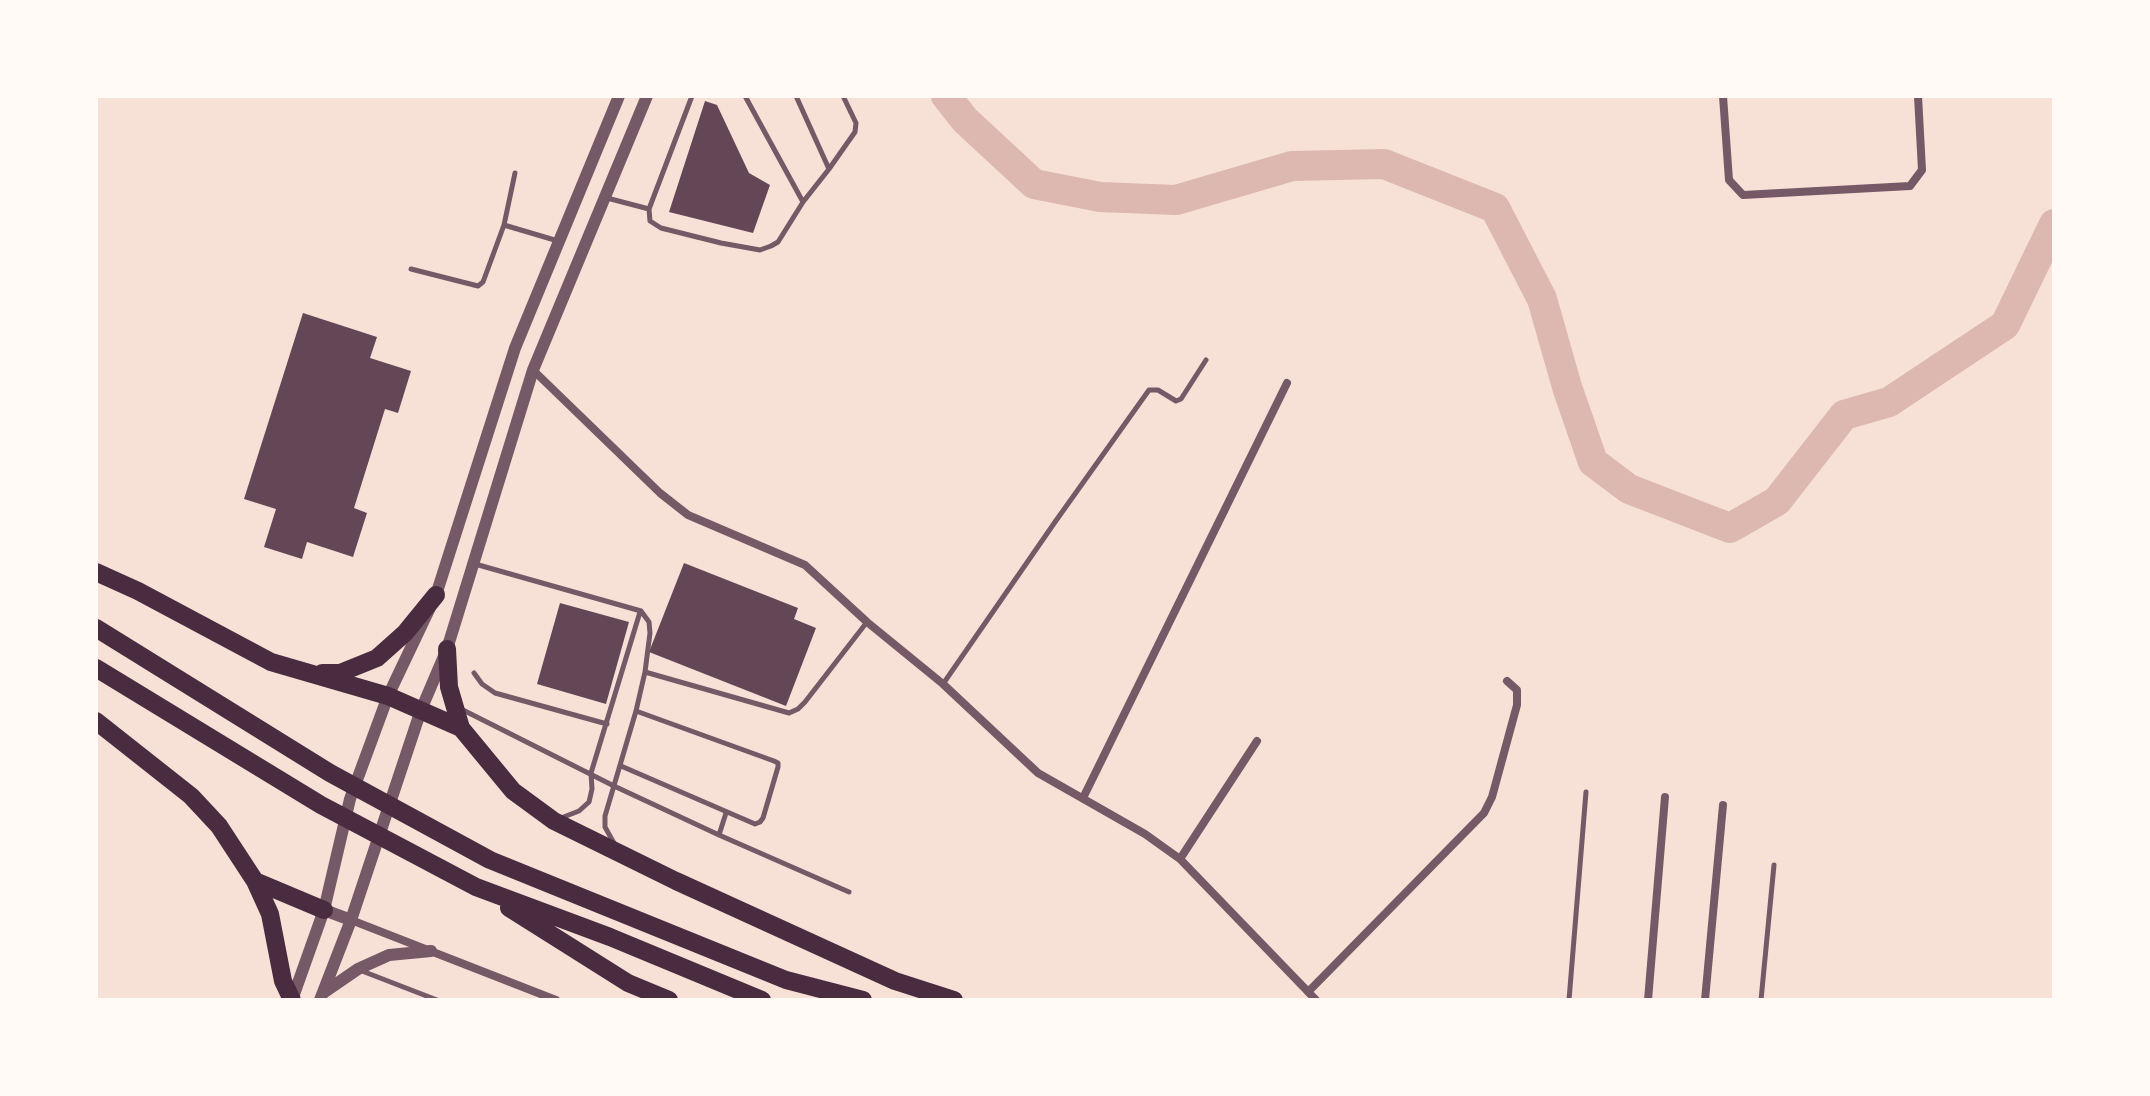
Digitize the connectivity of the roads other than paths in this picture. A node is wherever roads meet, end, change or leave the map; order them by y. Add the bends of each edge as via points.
1 (619, 96) edge
2 (647, 96) edge
3 (692, 96) edge
4 (745, 96) edge
5 (796, 96) edge
6 (843, 96) edge
7 (1723, 96) edge
8 (1918, 96) edge
9 (829, 169) junction
10 (515, 173) dead end
11 (605, 198) junction
12 (803, 202) junction
13 (649, 209) junction
14 (504, 225) junction
15 (559, 241) junction
16 (411, 269) dead end
17 (1206, 360) dead end
18 (533, 370) junction
19 (1287, 383) dead end
20 (474, 563) junction
21 (96, 572) edge
22 (436, 595) junction
23 (641, 611) junction
24 (867, 622) junction
25 (96, 628) edge
26 (447, 649) junction
27 (96, 668) edge
28 (645, 672) junction
29 (474, 673) dead end
30 (309, 674) junction
31 (1507, 681) dead end
32 (943, 684) junction
33 (388, 696) junction
34 (455, 706) junction
35 (421, 710) junction
36 (636, 711) junction
37 (96, 721) edge
38 (607, 724) junction
39 (461, 728) junction
40 (1257, 741) dead end
41 (621, 766) junction
42 (591, 773) junction
43 (614, 786) junction
44 (1586, 792) dead end
45 (1665, 797) dead end
46 (1083, 798) junction
47 (1723, 805) dead end
48 (726, 813) junction
49 (554, 821) junction
50 (719, 835) junction
51 (620, 853) junction
52 (1180, 859) junction
53 (1774, 865) dead end
54 (255, 881) junction
55 (476, 887) junction
56 (849, 892) dead end
57 (324, 910) junction
58 (351, 920) junction
59 (431, 951) junction
60 (358, 969) junction
61 (1308, 992) junction
62 (321, 997) edge
63 (292, 1000) edge
64 (437, 1000) edge
65 (556, 1000) edge
66 (669, 1000) edge
67 (762, 1000) edge
68 (863, 1000) edge
69 (954, 1000) edge
70 (1316, 1000) edge
71 (1569, 1000) edge
72 (1648, 1000) edge
73 (1705, 1000) edge
74 (1761, 1000) edge

1 - 15 street
2 - 11 street
3 - 13 lane
4 - 12 lane
5 - 9 lane
6 - 9 lane via 855,132
7 - 8 street via 1729,180 1743,195 1910,186 1922,170
9 - 12 lane
10 - 14 lane
11 - 13 lane
11 - 18 street
12 - 13 lane via 778,242 760,250 661,228 650,221
14 - 15 lane
14 - 16 lane via 478,286
15 - 22 street via 515,348
17 - 32 lane via 1181,399 1149,390
18 - 20 street
18 - 24 street via 688,515 805,565
19 - 46 street
20 - 23 lane
20 - 26 street
21 - 30 highway via 271,662
22 - 30 highway via 377,658 340,673
22 - 33 street
23 - 28 lane via 650,633
23 - 38 lane
24 - 28 lane via 805,702 789,713
24 - 32 street
25 - 68 highway via 330,773 490,860 786,980
26 - 34 highway
26 - 35 street
27 - 55 highway via 321,805
28 - 36 lane
29 - 38 lane via 495,693
30 - 33 highway
31 - 61 street via 1517,690 1517,705 1484,813
32 - 46 street via 1038,773
33 - 35 highway
33 - 57 street via 350,799
34 - 39 highway
34 - 42 lane
35 - 39 highway
35 - 58 street
36 - 41 lane
36 - 48 lane via 778,763 760,822
37 - 54 highway via 191,796 219,826
38 - 42 lane
39 - 49 highway via 513,791
40 - 52 street
41 - 43 lane
41 - 48 lane
42 - 43 lane
42 - 49 lane via 589,802
43 - 50 lane
43 - 51 lane via 605,827
44 - 71 lane
45 - 72 street
46 - 52 street
47 - 73 street
48 - 50 lane
49 - 51 highway
50 - 56 lane
51 - 69 highway via 895,981
52 - 61 street
53 - 74 lane
54 - 57 highway
54 - 63 highway via 270,914 283,981
55 - 66 highway via 628,983
55 - 67 highway
57 - 58 street
57 - 63 street
58 - 59 street
58 - 62 street
59 - 60 street via 389,955
59 - 65 street
60 - 62 street
60 - 64 lane
61 - 70 street

